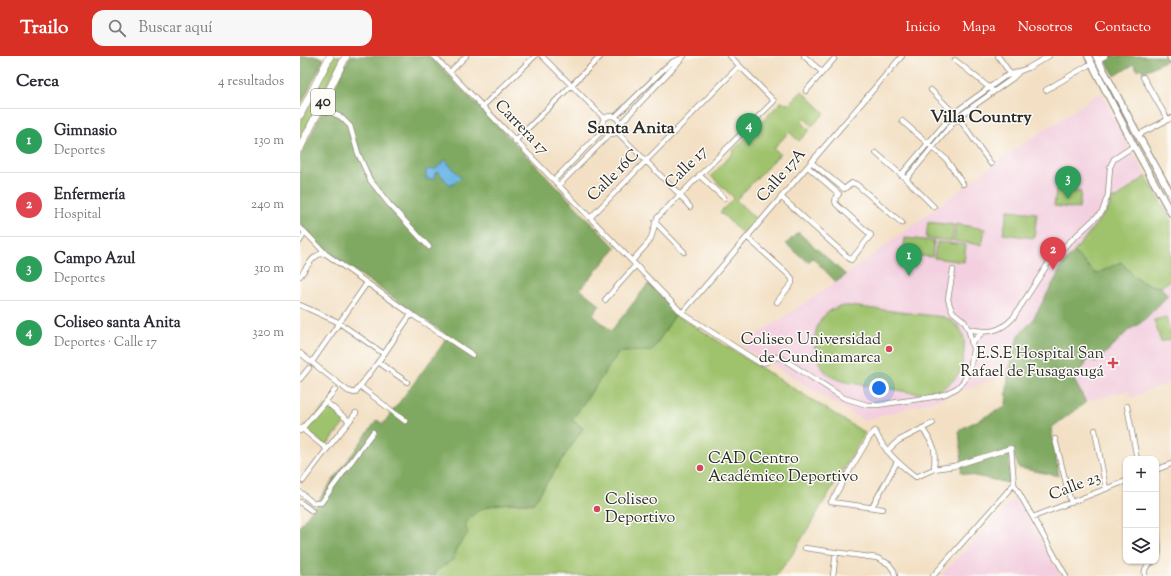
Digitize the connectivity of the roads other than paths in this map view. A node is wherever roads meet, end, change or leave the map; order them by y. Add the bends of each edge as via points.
1 (330, 56) edge
2 (346, 56) edge
3 (434, 56) edge
4 (466, 56) edge
5 (535, 56) edge
6 (542, 56) edge
7 (601, 56) edge
8 (669, 56) edge
9 (730, 56) edge
10 (804, 56) edge
11 (902, 56) edge
12 (998, 56) edge
13 (1049, 56) edge
14 (1088, 56) edge
15 (1105, 56) edge
16 (1169, 56) edge
17 (683, 57) edge
18 (1097, 58) edge
19 (834, 59) dead end
20 (955, 60) dead end
21 (1171, 60) edge
22 (676, 63) junction
23 (1092, 63) junction
24 (739, 66) junction
25 (450, 72) junction
26 (822, 72) junction
27 (1012, 76) junction
28 (1143, 77) dead end
29 (571, 84) junction
30 (989, 87) junction
31 (931, 90) dead end
32 (1046, 90) dead end
33 (806, 91) dead end
34 (994, 91) junction
35 (309, 98) junction
36 (322, 103) junction
37 (482, 107) junction
38 (319, 110) junction
39 (954, 113) junction
40 (300, 115) edge
41 (615, 117) junction
42 (958, 117) junction
43 (604, 118) junction
44 (1169, 119) edge
45 (902, 121) dead end
46 (620, 124) junction
47 (603, 130) junction
48 (617, 132) junction
49 (610, 134) junction
50 (1138, 135) junction
51 (515, 141) junction
52 (928, 143) junction
53 (1134, 146) junction
54 (933, 147) junction
55 (300, 148) edge
56 (876, 153) dead end
57 (646, 162) junction
58 (811, 162) junction
59 (990, 164) dead end
60 (808, 166) junction
61 (699, 175) junction
62 (901, 175) junction
63 (906, 179) junction
64 (554, 180) junction
65 (963, 184) dead end
66 (559, 185) junction
67 (1170, 191) edge
68 (679, 194) junction
69 (781, 197) junction
70 (724, 198) dead end
71 (690, 207) dead end
72 (934, 207) dead end
73 (1171, 213) edge
74 (590, 218) junction
75 (655, 222) junction
76 (902, 223) dead end
77 (302, 229) edge
78 (747, 237) junction
79 (300, 241) edge
80 (429, 248) dead end
81 (684, 252) dead end
82 (326, 254) junction
83 (632, 261) junction
84 (636, 265) junction
85 (953, 270) dead end
86 (300, 276) edge
87 (366, 282) junction
88 (605, 300) dead end
89 (778, 302) dead end
90 (300, 305) edge
91 (682, 313) junction
92 (411, 314) junction
93 (338, 322) junction
94 (968, 329) junction
95 (983, 332) junction
96 (972, 342) junction
97 (300, 353) edge
98 (384, 354) junction
99 (473, 355) dead end
100 (773, 358) dead end
101 (312, 362) junction
102 (378, 362) junction
103 (767, 362) dead end
104 (309, 368) dead end
105 (300, 379) edge
106 (407, 382) dead end
107 (361, 387) junction
108 (335, 390) dead end
109 (326, 402) junction
110 (1127, 406) dead end
111 (356, 413) dead end
112 (349, 421) junction
113 (404, 421) dead end
114 (933, 423) dead end
115 (922, 428) junction
116 (301, 429) edge
117 (1094, 430) dead end
118 (373, 432) dead end
119 (1055, 439) dead end
120 (327, 448) junction
121 (887, 450) junction
122 (1136, 456) edge
123 (897, 462) junction
124 (1171, 464) edge
125 (934, 468) junction
126 (1159, 469) edge
127 (303, 481) dead end
128 (1123, 482) edge
129 (1014, 484) junction
130 (1106, 489) junction
131 (300, 492) edge
132 (300, 502) edge
133 (1071, 503) junction
134 (872, 507) junction
135 (883, 509) dead end
136 (312, 511) dead end
137 (1033, 517) junction
138 (805, 548) dead end
139 (836, 552) junction
140 (1149, 564) edge
141 (833, 576) edge
142 (895, 576) edge
143 (932, 576) edge
144 (1066, 576) edge
145 (1145, 576) edge

1 - 35 main road, 40
2 - 36 main road, 40
3 - 25 street, Carrera 17
4 - 25 street
5 - 37 street
6 - 29 street
7 - 29 street
8 - 22 street
9 - 24 street
10 - 26 street
11 - 58 street, Calle 17A
12 - 27 street
13 - 27 street
14 - 23 main road
15 - 18 street
16 - 21 street
17 - 22 street
18 - 50 main road
19 - 26 street
20 - 30 street
22 - 41 street via 666,66
22 - 46 street
23 - 32 street
23 - 53 main road
24 - 57 street, Calle 16C
24 - 61 street, Calle 17 via 774,101
25 - 37 street, Carrera 17
26 - 33 street
27 - 30 street via 1004,76
27 - 34 street
28 - 44 street
29 - 43 street
29 - 51 street
30 - 34 street
30 - 39 street
31 - 39 street
34 - 42 street
35 - 36 main road, 40
35 - 40 main road, 40
36 - 38 main road, 40
37 - 51 street, Carrera 17
38 - 55 main road, 40
38 - 80 street via 340,117 350,126 370,180 388,204
39 - 42 street
39 - 52 street
41 - 43 street
41 - 46 street
42 - 54 street
42 - 59 street
43 - 47 street
44 - 50 street
45 - 52 street
46 - 48 street
47 - 49 street
47 - 64 street
48 - 49 street
48 - 57 street
49 - 66 street
50 - 67 main road
51 - 64 street, Carrera 17
52 - 54 street
52 - 62 street
53 - 73 main road
53 - 95 street via 1114,159 1110,167 1108,195 1102,212 1051,259 1013,318 995,331
54 - 63 street
54 - 65 street via 946,159
56 - 62 street
57 - 68 street
57 - 74 street, Calle 16C
58 - 60 street, Calle 17A
58 - 76 street via 844,189 852,183 856,184
60 - 69 street, Calle 17A
60 - 69 street via 839,194 835,199 836,204 871,235 851,260
61 - 68 street, Calle 17
61 - 70 street
62 - 63 street
63 - 72 street
64 - 66 street, Carrera 17
66 - 74 street, Carrera 17
68 - 71 street
68 - 75 street, Calle 17
69 - 78 street, Calle 17A
74 - 83 street, Carrera 17
75 - 81 street
75 - 83 street, Calle 17 via 649,242
77 - 79 street via 304,234
77 - 82 street
78 - 89 street via 792,279 792,283
78 - 91 street, Calle 17A
82 - 86 street via 316,255
82 - 87 street
83 - 84 street, Carrera 17
84 - 88 street
84 - 91 street, Carrera 17
85 - 94 street via 948,299 954,312
87 - 92 street
87 - 93 street
90 - 93 street
91 - 103 street, Carrera 17 via 760,363
92 - 98 street
92 - 99 street
93 - 98 street
93 - 101 street
94 - 95 street
94 - 96 street
95 - 96 street
96 - 100 street via 971,365 964,381 957,388 933,398 877,405 856,403 844,398 783,359
97 - 101 street
98 - 102 street
101 - 107 street via 349,393 355,393
102 - 106 street
102 - 107 street
104 - 105 street
107 - 113 street
108 - 109 street
109 - 112 street
109 - 116 street
110 - 122 street
111 - 112 street
112 - 120 street
114 - 115 street
115 - 121 street
115 - 125 street via 934,445
116 - 120 street
117 - 130 street
118 - 131 street via 321,503 313,503
119 - 133 street
120 - 127 street
121 - 123 street
121 - 134 street via 875,432 831,502
123 - 125 street via 916,477
123 - 134 street
124 - 126 street
125 - 129 street via 954,466 1011,448
128 - 130 street, Calle 23
129 - 137 street
129 - 143 street
130 - 133 street, Calle 23
132 - 136 street
133 - 137 street, Calle 23
134 - 135 street
137 - 144 street
138 - 139 street
139 - 141 street
139 - 142 street via 885,561
140 - 145 street via 1144,572

